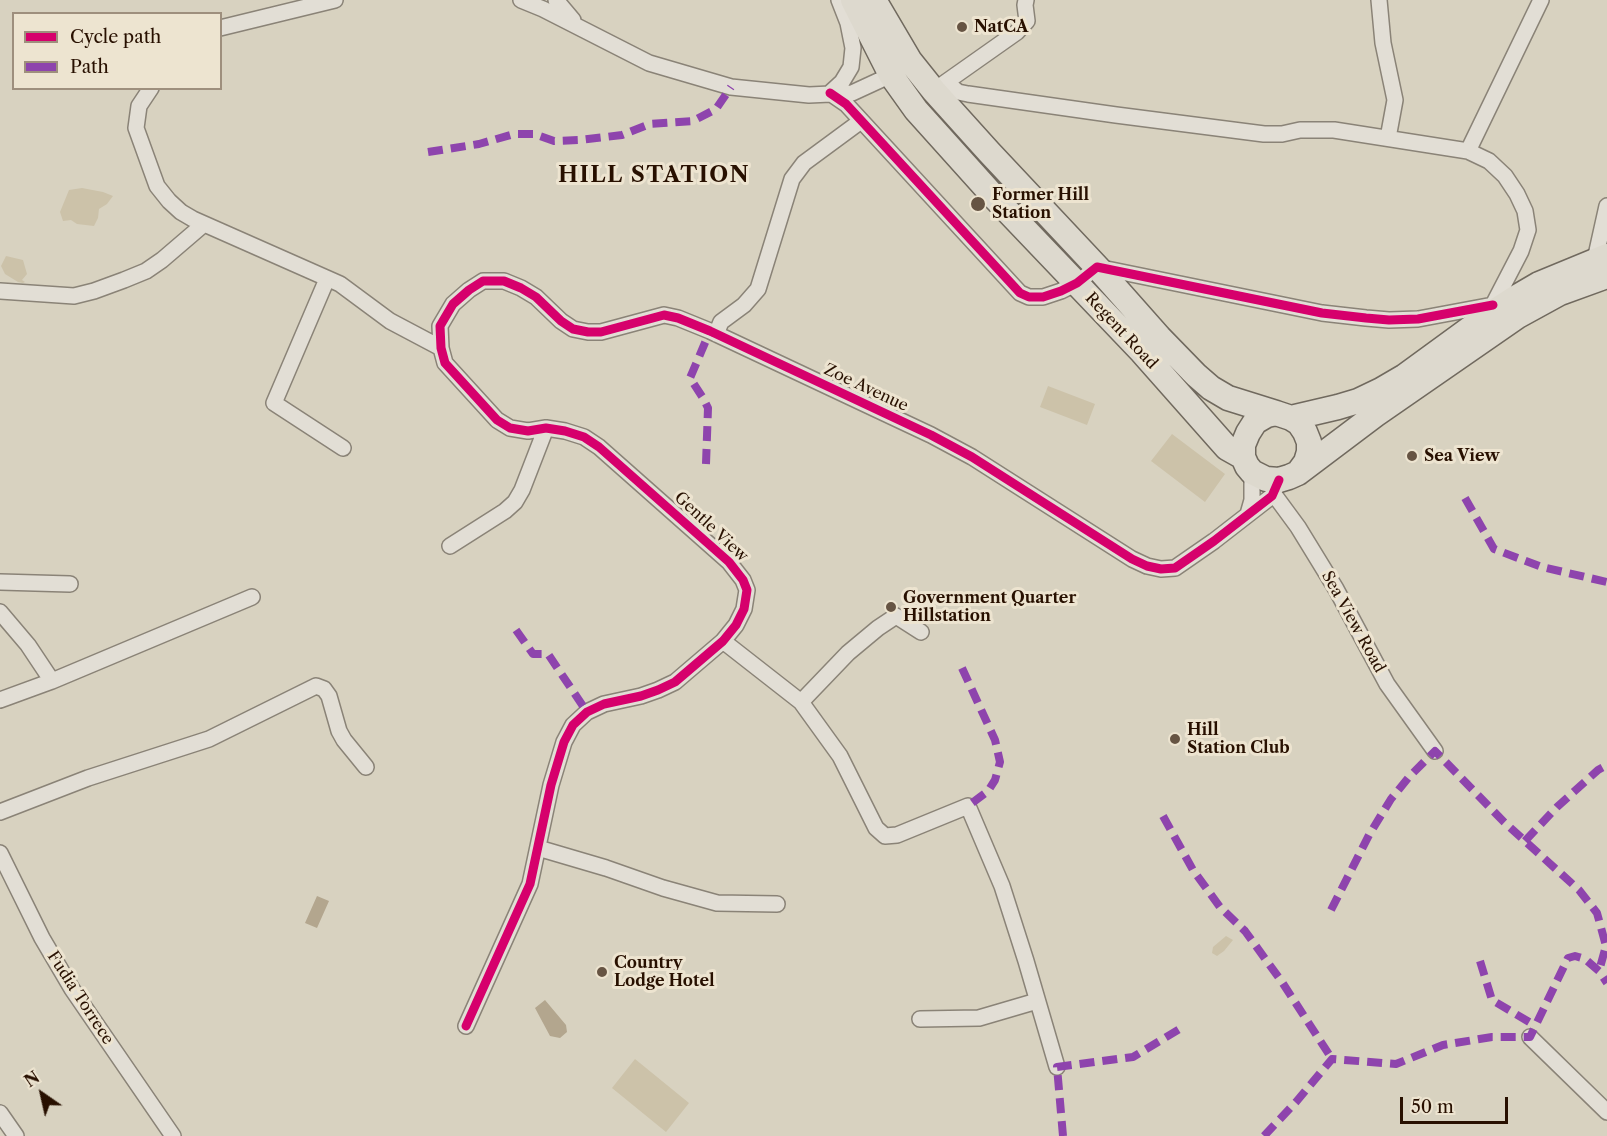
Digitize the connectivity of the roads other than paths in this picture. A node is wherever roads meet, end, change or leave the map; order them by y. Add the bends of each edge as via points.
1 (335, 0) edge
2 (521, 0) edge
3 (556, 0) edge
4 (839, 0) edge
5 (853, 0) edge
6 (874, 0) edge
7 (1026, 0) edge
8 (1379, 0) edge
9 (1541, 0) edge
10 (579, 27) junction
11 (222, 28) edge
12 (910, 61) junction
13 (891, 75) junction
14 (940, 86) junction
15 (150, 90) edge
16 (830, 93) junction
17 (861, 121) junction
18 (1388, 138) junction
19 (1468, 151) junction
20 (1607, 206) edge
21 (204, 224) junction
22 (1603, 264) edge
23 (1097, 267) junction
24 (327, 279) junction
25 (1077, 284) junction
26 (0, 291) edge
27 (1490, 319) junction
28 (716, 334) junction
29 (441, 348) junction
30 (1283, 415) junction
31 (546, 428) junction
32 (342, 448) dead end
33 (1248, 465) junction
34 (1283, 482) junction
35 (1248, 514) junction
36 (450, 546) dead end
37 (0, 582) edge
38 (70, 584) dead end
39 (252, 597) dead end
40 (0, 612) edge
41 (921, 632) dead end
42 (723, 641) junction
43 (52, 681) junction
44 (0, 700) edge
45 (801, 702) junction
46 (1435, 751) dead end
47 (366, 766) dead end
48 (0, 812) edge
49 (538, 848) junction
50 (0, 853) edge
51 (777, 904) dead end
52 (1037, 1001) junction
53 (920, 1019) dead end
54 (466, 1026) dead end
55 (1530, 1037) dead end
56 (1057, 1067) dead end
57 (1607, 1112) edge
58 (0, 1113) edge
59 (16, 1136) edge
60 (173, 1136) edge

1 - 11 street
2 - 10 street
3 - 10 street
4 - 16 street via 853,48 851,67
5 - 13 main road, Regent Road
6 - 12 main road, Regent Road
7 - 14 street via 1027,21 1017,32
8 - 18 street via 1395,100
9 - 19 street
10 - 16 street via 649,63 731,87 809,95
12 - 13 street
12 - 14 main road, Regent Road
13 - 16 street via 852,93
13 - 25 main road, Regent Road via 916,110 980,182
14 - 18 street via 968,94 1264,134 1334,130
14 - 23 main road, Regent Road via 988,152
15 - 21 street via 139,106 136,128 149,167 169,201
16 - 17 street
17 - 25 street via 1020,293 1043,297
17 - 28 street via 804,163 792,179 758,289 721,322
18 - 19 street
19 - 27 street via 1489,161 1505,176 1525,211 1528,230
20 - 22 street
21 - 24 street
21 - 26 street via 146,271 94,291 74,296
22 - 27 main road via 1539,285
23 - 25 street
23 - 27 street via 1322,313 1389,320
23 - 30 main road, Regent Road via 1211,388 1228,398
24 - 29 street via 340,284 390,321
24 - 32 street via 274,403
25 - 33 main road, Regent Road via 1227,448
27 - 30 main road via 1381,390 1348,404
27 - 34 main road via 1374,415
28 - 29 street, Zoe Avenue via 664,315 601,332 573,329 521,288 504,281 483,281 453,304 440,326
28 - 35 street, Zoe Avenue via 972,457 1147,566 1175,568
29 - 31 street, Gentle View via 445,363 497,420 510,428 528,431
30 - 33 main road via 1267,415 1251,427 1243,445
30 - 34 main road via 1299,423 1309,442 1309,452 1306,462
31 - 36 street via 515,502
31 - 42 street, Gentle View via 584,437 600,447 739,573 747,590 744,609
33 - 34 main road via 1266,479
33 - 35 street via 1254,486
34 - 35 street, Zoe Avenue
34 - 46 street, Sea View Road via 1298,527 1387,684
37 - 38 street
39 - 43 street
40 - 43 street
41 - 45 street via 896,616 848,653
42 - 45 street
42 - 49 street, Gentle View via 675,682 641,696 604,704 573,725 551,785
43 - 44 street
45 - 52 street via 840,756 876,828 885,836 897,835 968,806 1002,886
47 - 48 street via 339,731 329,696 316,686 209,739 88,778
49 - 51 street via 717,903
49 - 54 street, Gentle View via 530,884
50 - 60 street, Fudia Torrece via 72,989
52 - 53 street via 979,1018
52 - 56 street
55 - 57 street
58 - 59 street

